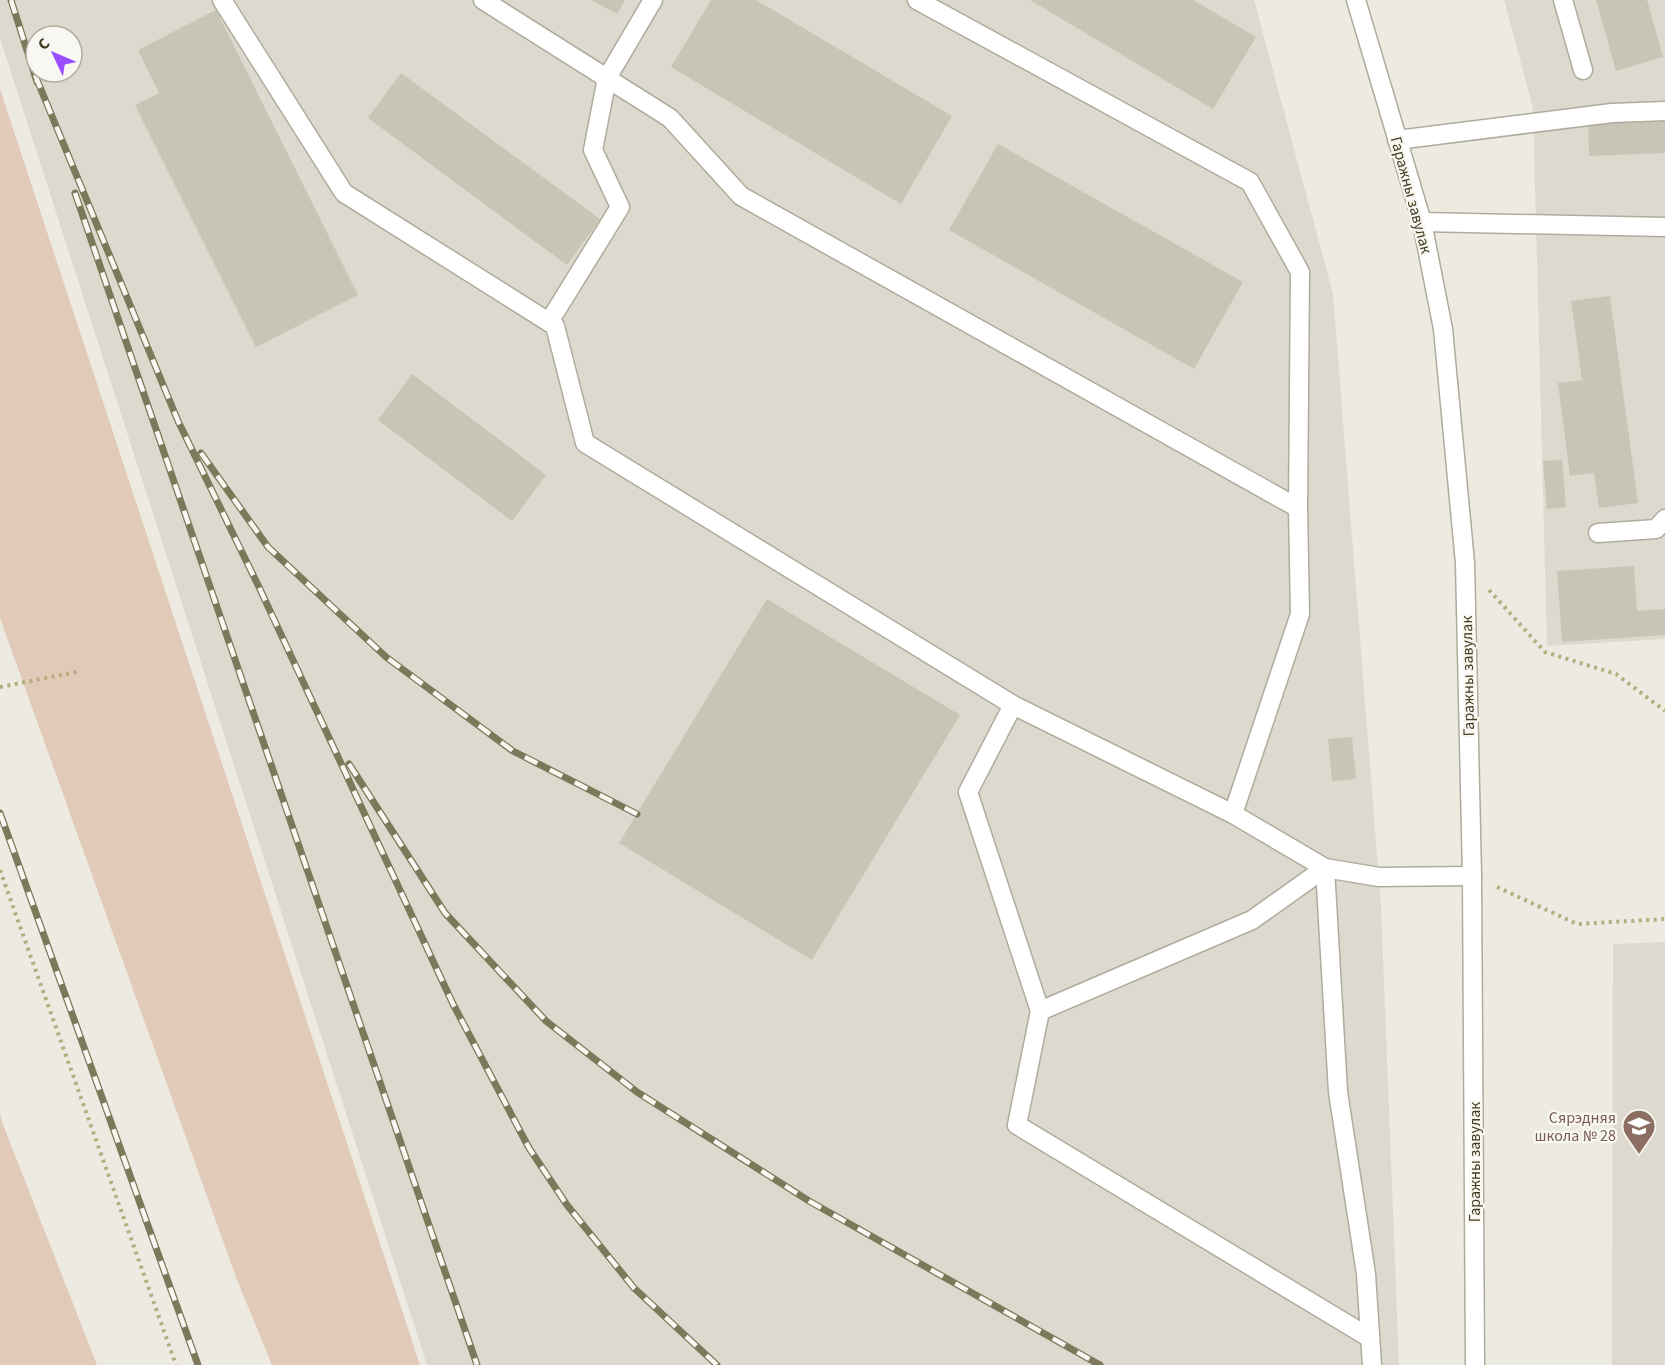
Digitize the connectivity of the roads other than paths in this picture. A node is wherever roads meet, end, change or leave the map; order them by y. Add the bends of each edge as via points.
1 (222, 0) edge
2 (483, 0) edge
3 (653, 0) edge
4 (917, 0) edge
5 (1356, 0) edge
6 (1563, 0) edge
7 (1583, 70) dead end
8 (608, 78) junction
9 (1665, 111) edge
10 (1397, 140) junction
11 (1422, 222) junction
12 (1665, 227) edge
13 (549, 322) junction
14 (1298, 508) junction
15 (1665, 519) edge
16 (1598, 533) dead end
17 (1013, 705) junction
18 (1233, 814) junction
19 (1325, 868) junction
20 (1472, 876) junction
21 (1040, 1011) junction
22 (1370, 1338) junction
23 (1372, 1365) edge
24 (1475, 1365) edge

1 - 13 street via 344,193
2 - 8 street
3 - 8 street
4 - 14 street via 1250,182 1300,272
5 - 10 street, Гаражны завулак
6 - 7 street
8 - 13 street via 593,150 620,207
8 - 14 street via 670,118 741,196
9 - 10 street via 1612,113
10 - 11 street, Гаражны завулак
11 - 12 street
11 - 20 street, Гаражны завулак via 1443,329 1465,563
13 - 17 street via 555,326 585,443
14 - 18 street via 1300,614
15 - 16 street via 1656,529
17 - 18 street
17 - 21 street via 968,792
18 - 19 street
19 - 20 street via 1379,877
19 - 21 street via 1251,920
19 - 22 street via 1338,1092 1366,1274
20 - 24 street, Гаражны завулак
21 - 22 street via 1017,1125
22 - 23 street

